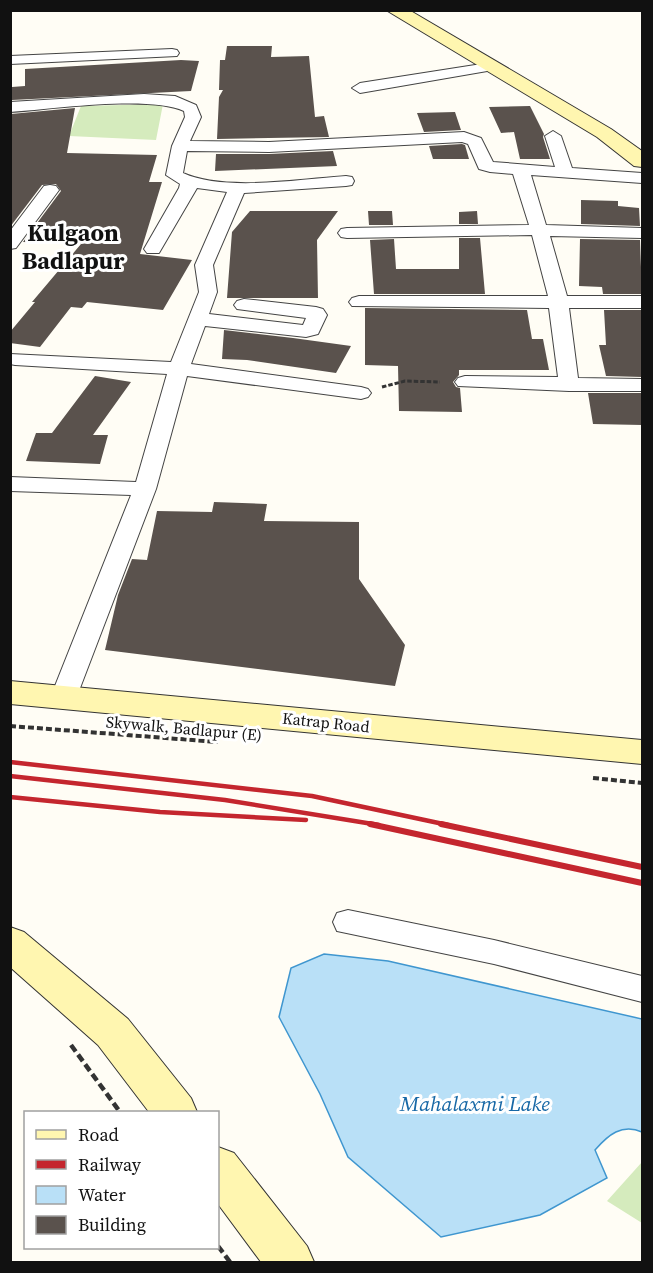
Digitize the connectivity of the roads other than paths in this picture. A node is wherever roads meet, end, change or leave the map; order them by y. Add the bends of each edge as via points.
1 (395, 10) edge
2 (418, 10) edge
3 (172, 53) dead end
4 (10, 60) edge
5 (488, 67) junction
6 (360, 88) dead end
7 (10, 107) edge
8 (553, 136) dead end
9 (642, 143) edge
10 (180, 146) junction
11 (642, 161) edge
12 (520, 168) junction
13 (565, 171) junction
14 (642, 178) edge
15 (189, 182) junction
16 (346, 182) dead end
17 (237, 188) junction
18 (50, 190) dead end
19 (540, 230) junction
20 (347, 233) dead end
21 (642, 233) edge
22 (10, 244) edge
23 (153, 249) dead end
24 (359, 302) dead end
25 (642, 302) edge
26 (559, 303) junction
27 (244, 305) dead end
28 (198, 319) junction
29 (15, 359) dead end
30 (179, 369) junction
31 (465, 382) road end
32 (569, 385) junction
33 (642, 385) edge
34 (361, 393) road end
35 (10, 484) edge
36 (145, 489) junction
37 (10, 692) edge
38 (64, 696) junction
39 (642, 752) edge
40 (348, 922) dead end
41 (10, 943) edge
42 (642, 989) edge
43 (173, 1111) edge
44 (219, 1169) edge
45 (290, 1263) edge

1 - 5 street
2 - 9 street
3 - 4 street
5 - 6 street
5 - 11 street via 604,133
7 - 10 street via 144,99 176,101 191,108 193,117
8 - 13 street
10 - 12 street via 268,147 464,138 475,141 485,165
10 - 15 street via 174,175
12 - 13 street
12 - 19 street
13 - 14 street
15 - 17 street
15 - 23 street
16 - 17 street
17 - 28 street via 204,265 207,292
18 - 22 street
19 - 20 street
19 - 21 street
19 - 26 street
24 - 26 street
25 - 26 street
26 - 32 street
27 - 28 street via 317,315 311,330 306,331
28 - 30 street
29 - 30 street
30 - 34 street
30 - 36 street
31 - 32 street
32 - 33 street
35 - 36 street
36 - 38 street
37 - 38 street, Katrap Road
38 - 39 street, Katrap Road
40 - 42 street via 494,952
41 - 43 street via 113,1032
44 - 45 street

